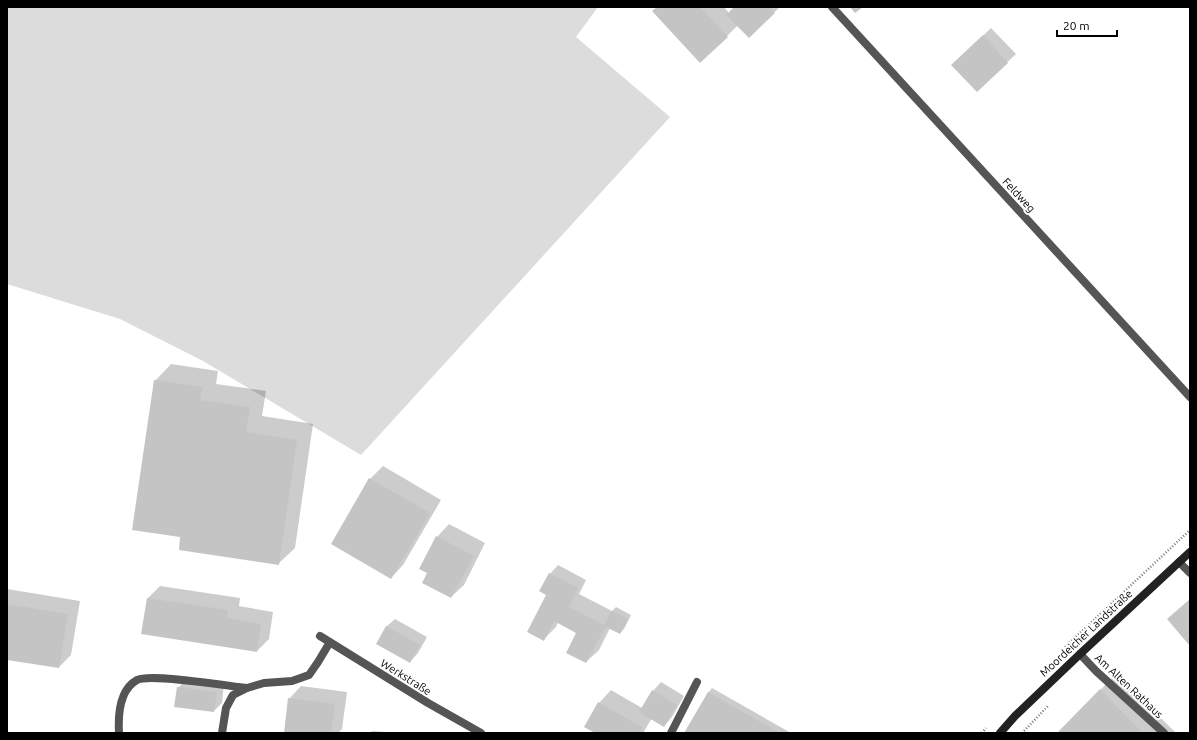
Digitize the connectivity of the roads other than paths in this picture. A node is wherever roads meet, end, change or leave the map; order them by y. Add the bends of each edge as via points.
1 (832, 7) edge
2 (1190, 398) edge
3 (1190, 552) edge
4 (1179, 562) junction
5 (1190, 573) edge
6 (320, 636) dead end
7 (330, 642) junction
8 (1080, 654) junction
9 (696, 682) dead end
10 (247, 688) junction
11 (119, 733) edge
12 (222, 733) edge
13 (481, 733) edge
14 (671, 733) edge
15 (1000, 733) edge
16 (1164, 733) edge

1 - 2 street, Feldweg
3 - 4 main road, Moordeicher Landstraße
4 - 5 street
4 - 8 main road, Moordeicher Landstraße
6 - 7 street, Werkstraße
7 - 10 street via 308,675
7 - 13 street, Werkstraße
8 - 15 main road, Moordeicher Landstraße
8 - 16 street, Am Alten Rathaus
9 - 14 street
10 - 11 street via 154,678 138,680 127,688 121,702
10 - 12 street via 234,695 226,708

